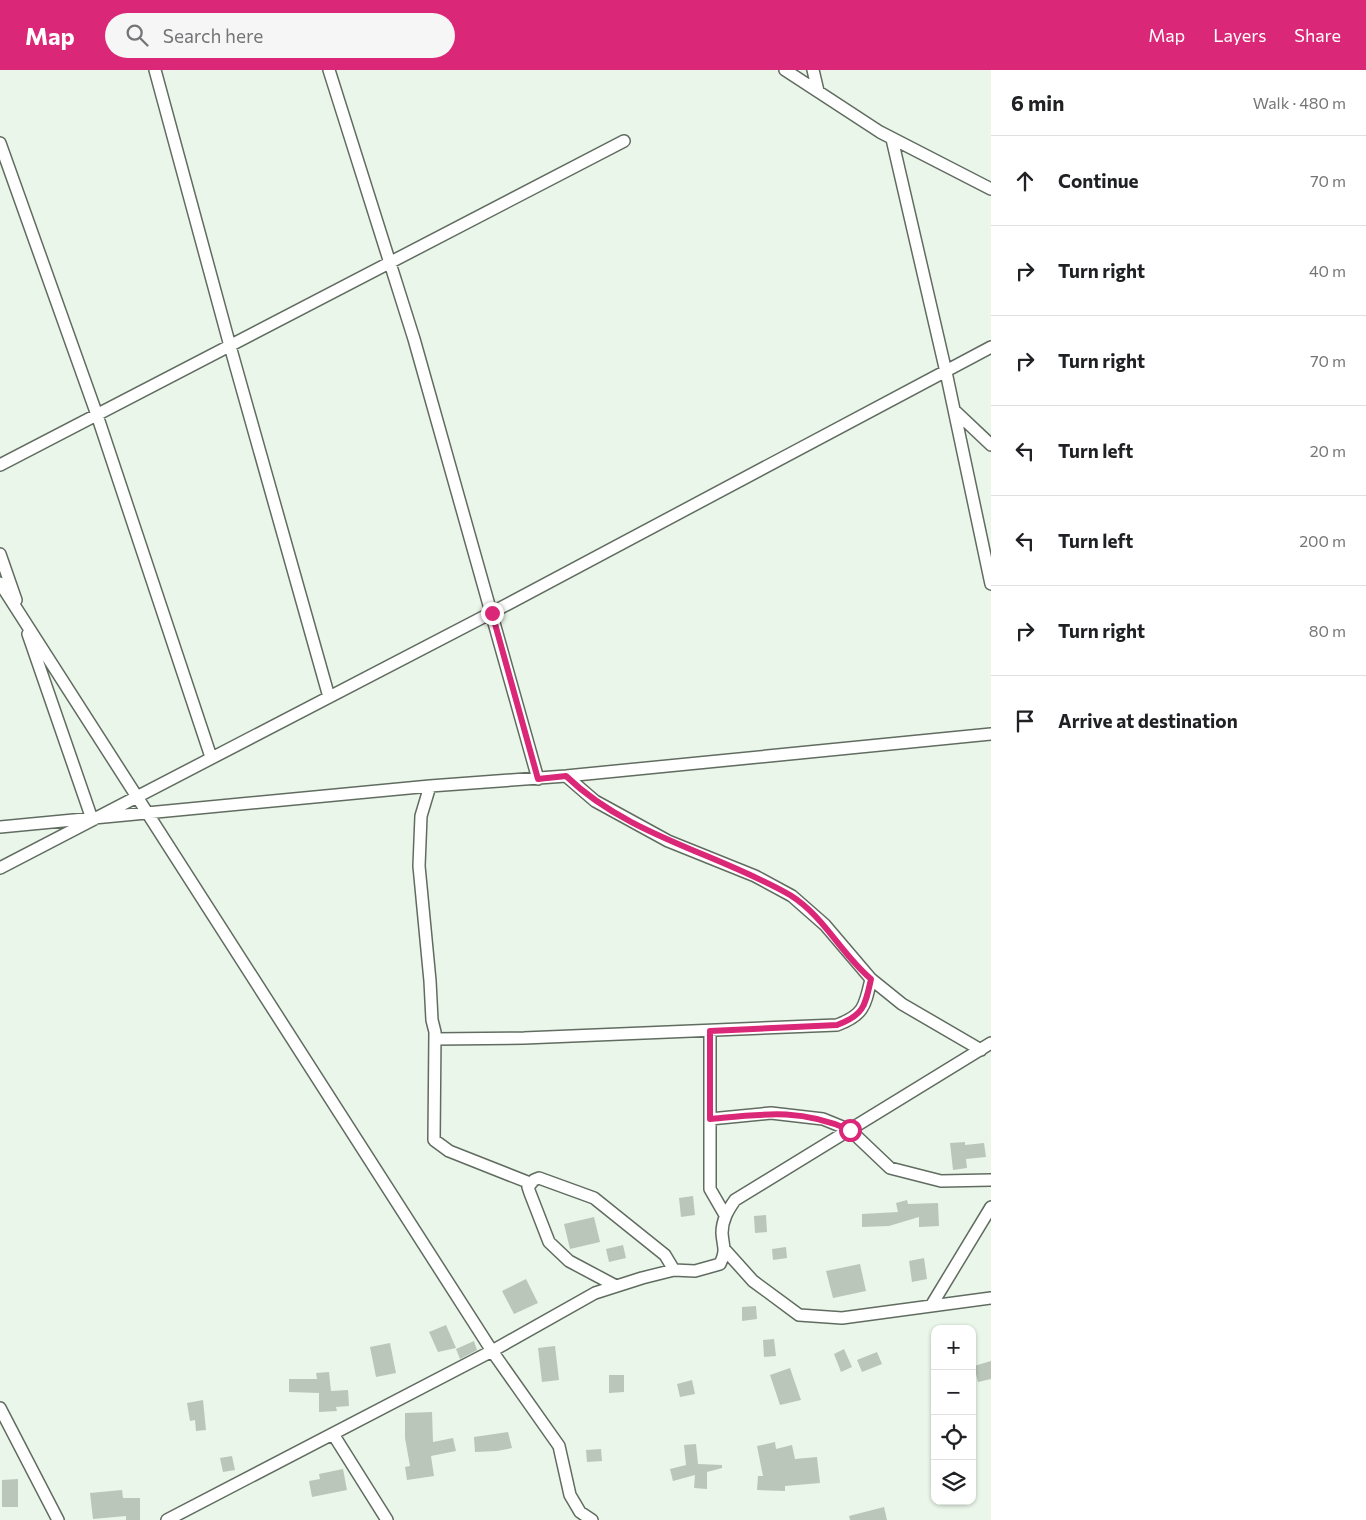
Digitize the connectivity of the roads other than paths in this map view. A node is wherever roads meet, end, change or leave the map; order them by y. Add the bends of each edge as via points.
1 (155, 70) edge
2 (329, 70) edge
3 (785, 70) edge
4 (813, 70) edge
5 (818, 91) junction
6 (892, 139) junction
7 (624, 141) dead end
8 (0, 144) edge
9 (991, 189) edge
10 (389, 263) junction
11 (230, 346) junction
12 (991, 347) edge
13 (946, 372) junction
14 (954, 410) junction
15 (97, 414) junction
16 (991, 445) edge
17 (0, 465) edge
18 (0, 554) edge
19 (0, 583) edge
20 (991, 584) edge
21 (492, 613) junction
22 (22, 617) junction
23 (329, 697) junction
24 (991, 734) edge
25 (211, 757) junction
26 (566, 776) junction
27 (538, 779) junction
28 (430, 786) junction
29 (138, 795) junction
30 (150, 814) junction
31 (92, 819) junction
32 (0, 827) edge
33 (0, 868) edge
34 (871, 979) junction
35 (710, 1031) junction
36 (434, 1039) junction
37 (991, 1044) edge
38 (980, 1050) junction
39 (710, 1119) junction
40 (850, 1130) junction
41 (991, 1180) edge
42 (530, 1183) junction
43 (991, 1207) edge
44 (725, 1215) junction
45 (726, 1251) junction
46 (674, 1270) junction
47 (616, 1286) junction
48 (991, 1298) edge
49 (931, 1306) junction
50 (492, 1350) junction
51 (0, 1408) edge
52 (332, 1434) junction
53 (58, 1520) edge
54 (167, 1520) edge
55 (386, 1520) edge
56 (592, 1520) edge

1 - 11 street
2 - 10 street
3 - 5 street
4 - 5 street
5 - 6 street
6 - 9 street
6 - 13 street
7 - 10 street
8 - 15 street
10 - 11 street
10 - 21 street via 414,339
11 - 15 street
11 - 23 street
12 - 13 street
13 - 14 street
13 - 21 street
14 - 16 street
14 - 20 street
15 - 17 street
15 - 25 street
18 - 22 street
19 - 22 street
21 - 23 street
21 - 27 street
22 - 29 street
22 - 31 street
23 - 25 street
24 - 26 street
25 - 29 street
26 - 27 street
26 - 34 street via 595,801 668,841 755,876 792,896 825,926
27 - 28 street
28 - 30 street
28 - 36 street via 421,816 419,866
29 - 30 street
29 - 31 street
30 - 31 street
30 - 50 street
31 - 32 street
31 - 33 street
34 - 35 street via 866,1004 855,1018 837,1025
34 - 38 street via 902,1004
35 - 36 street
35 - 39 street
36 - 42 street via 434,1140 449,1151
37 - 38 street
38 - 40 street
39 - 40 street via 771,1113 824,1119
39 - 44 street via 710,1188
40 - 41 street via 890,1168 941,1181
40 - 44 street via 735,1200
42 - 46 street via 539,1178 594,1198 665,1255
42 - 47 street via 530,1193 549,1242 569,1261
43 - 49 street
44 - 45 street via 722,1232
45 - 46 street via 720,1264 695,1271
45 - 49 street via 753,1282 799,1315 842,1318
46 - 47 street
47 - 50 street via 595,1293
48 - 49 street
50 - 52 street
50 - 56 street via 559,1446 570,1494 580,1512
51 - 53 street
52 - 54 street
52 - 55 street

